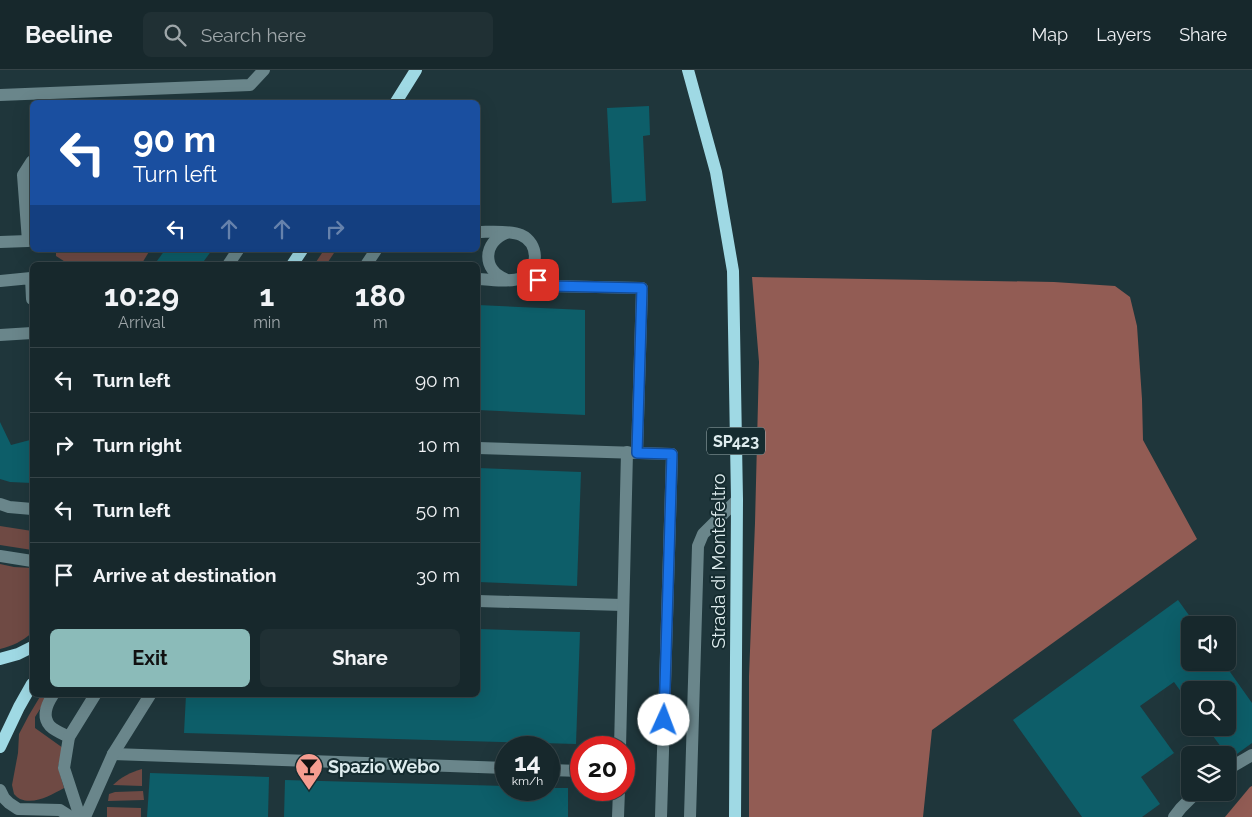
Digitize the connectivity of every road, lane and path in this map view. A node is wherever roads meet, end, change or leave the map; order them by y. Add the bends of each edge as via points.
1 (264, 70) edge
2 (416, 70) edge
3 (688, 70) edge
4 (0, 96) edge
5 (397, 100) edge
6 (30, 164) edge
7 (480, 232) edge
8 (514, 233) junction
9 (0, 242) edge
10 (527, 274) junction
11 (30, 278) edge
12 (480, 279) edge
13 (513, 280) junction
14 (0, 281) edge
15 (30, 333) edge
16 (0, 335) edge
17 (480, 448) edge
18 (632, 453) junction
19 (737, 500) junction
20 (0, 504) edge
21 (30, 510) edge
22 (0, 556) edge
23 (30, 561) edge
24 (480, 601) edge
25 (623, 605) junction
26 (30, 648) edge
27 (0, 659) edge
28 (30, 688) edge
29 (52, 697) edge
30 (94, 697) edge
31 (149, 697) edge
32 (620, 736) edge
33 (69, 737) junction
34 (0, 747) edge
35 (113, 754) junction
36 (1252, 755) edge
37 (1236, 764) edge
38 (495, 768) edge
39 (0, 790) edge
40 (619, 801) edge
41 (1188, 801) edge
42 (71, 817) edge
43 (80, 817) edge
44 (85, 817) edge
45 (618, 817) edge
46 (661, 817) edge
47 (690, 817) edge
48 (736, 817) edge
49 (1174, 817) edge

1 - 4 street via 250,85
2 - 5 main road
3 - 19 main road, Strada di Montefeltro / SP423 via 716,172 733,271
6 - 9 street via 23,175 28,241
7 - 8 street
8 - 10 street via 527,238 535,253 532,268
8 - 13 street via 498,237 488,250 492,270 498,276
10 - 13 street
10 - 18 street via 549,286 642,288
11 - 14 street
12 - 13 street
15 - 16 street
17 - 18 street
18 - 25 street
18 - 46 street via 672,454
19 - 47 street via 703,534 698,546
19 - 48 main road, Strada di Montefeltro / SP423
20 - 21 street
22 - 23 street
24 - 25 street
25 - 32 street
26 - 27 main road
28 - 34 main road
29 - 33 street via 45,715 50,726
30 - 33 street
31 - 35 street
33 - 43 street via 64,768
35 - 38 street
35 - 44 street
36 - 37 street
39 - 42 street via 9,804 18,809 60,810
40 - 45 street
41 - 49 street

